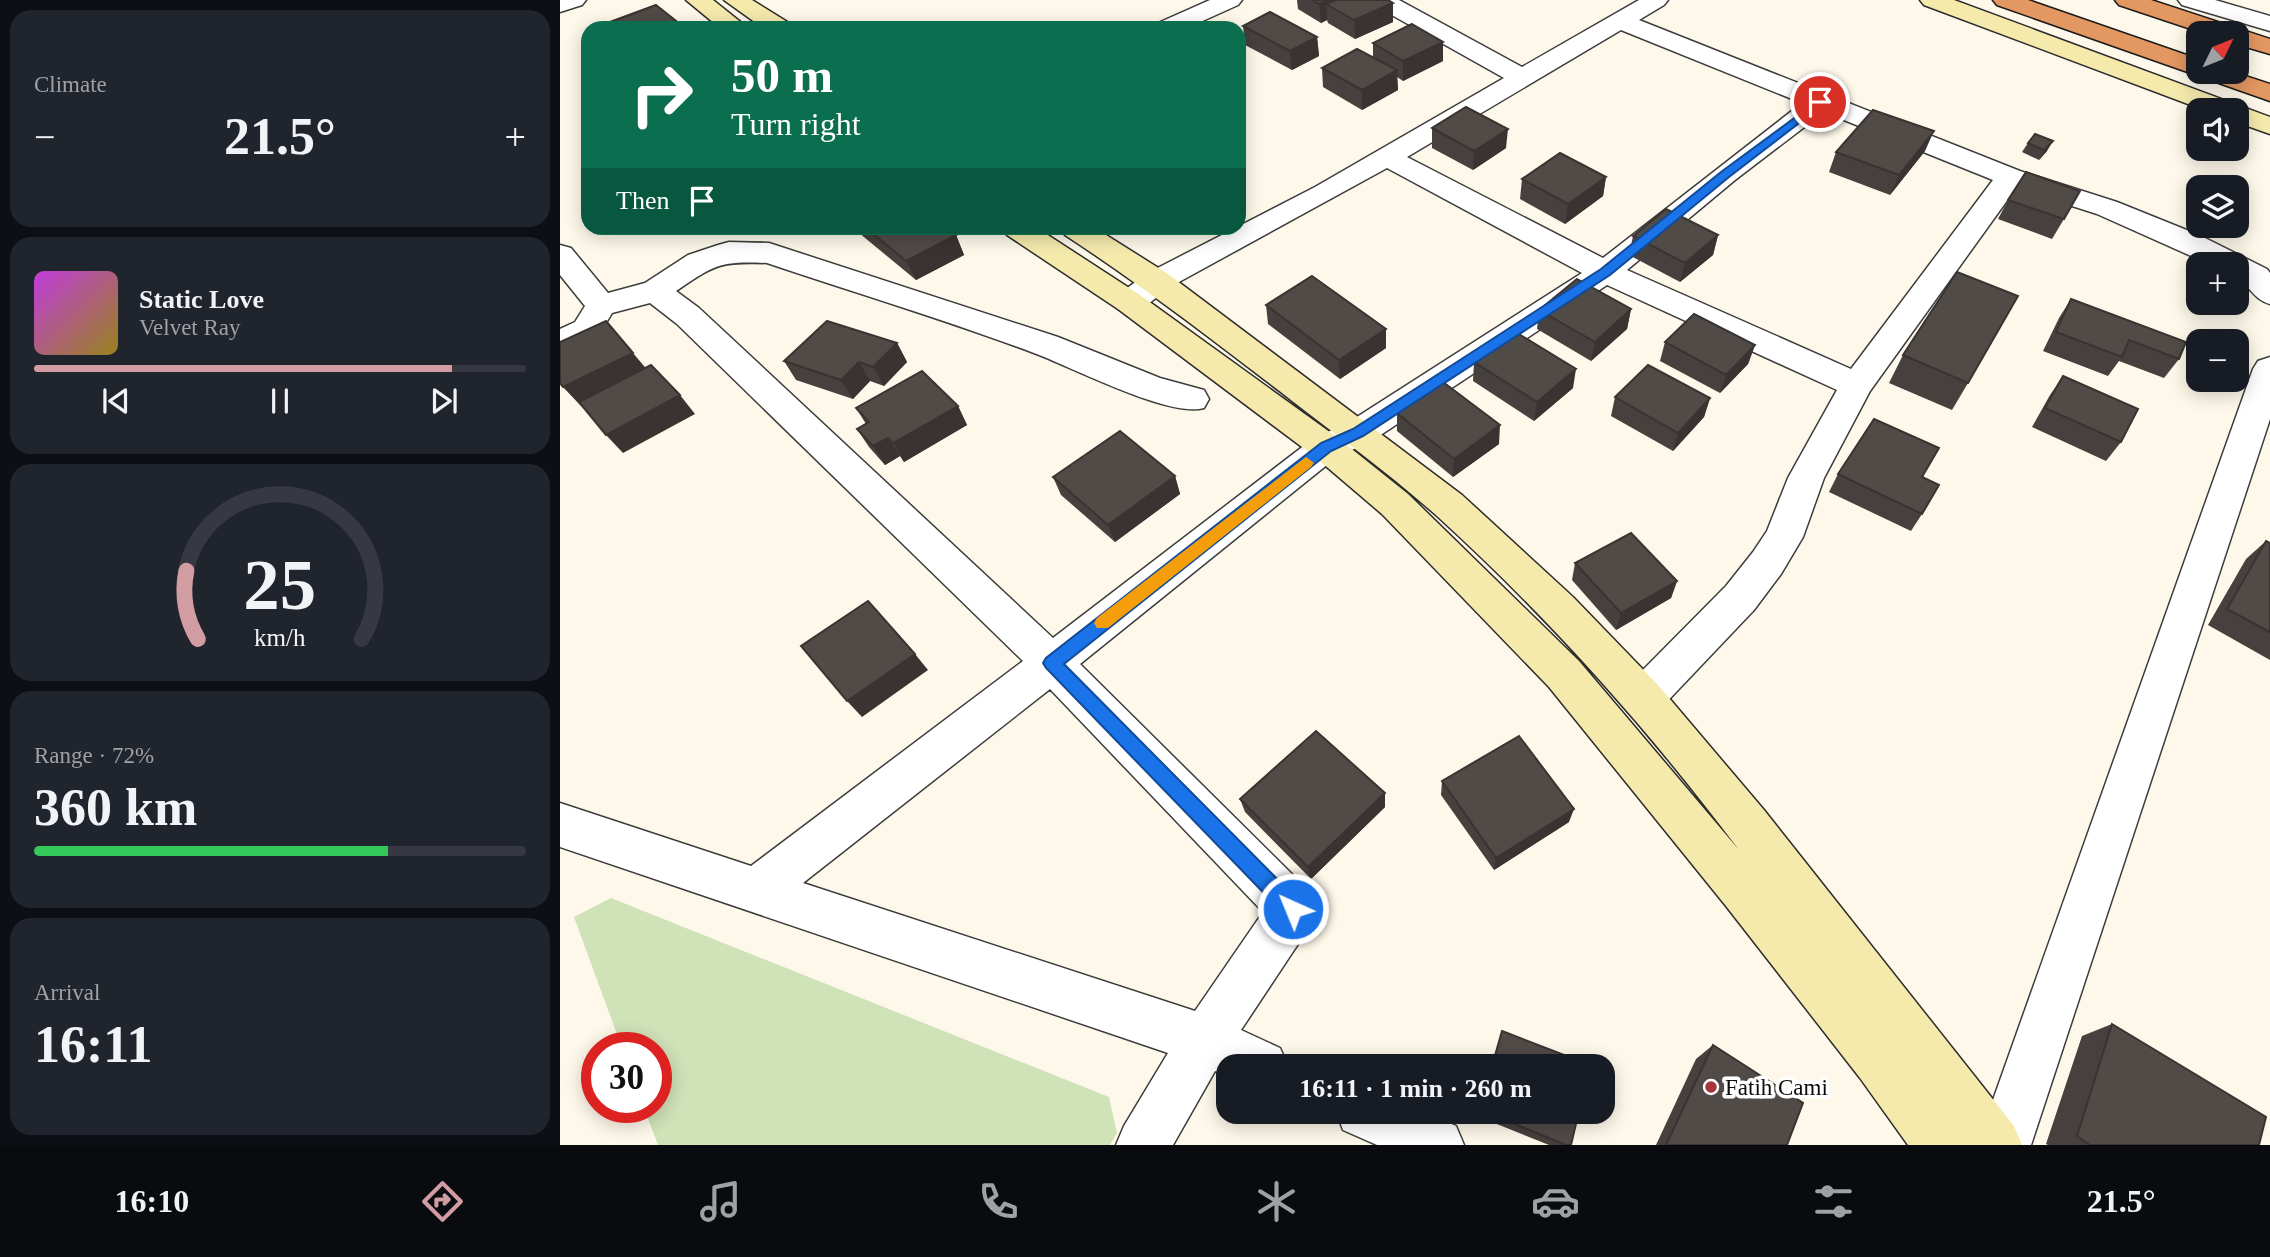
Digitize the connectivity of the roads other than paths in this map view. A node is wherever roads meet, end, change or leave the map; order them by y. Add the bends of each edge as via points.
1 (574, 0) edge
2 (698, 0) edge
3 (736, 0) edge
4 (1382, 0) edge
5 (1656, 0) edge
6 (1932, 0) edge
7 (2005, 0) edge
8 (2127, 0) edge
9 (2190, 0) edge
10 (1221, 1) edge
11 (560, 5) edge
12 (726, 21) edge
13 (769, 21) edge
14 (1181, 21) edge
15 (1619, 21) junction
16 (2226, 21) edge
17 (2231, 21) edge
18 (2249, 23) edge
19 (2270, 24) edge
20 (2249, 33) edge
21 (2270, 47) edge
22 (2186, 64) edge
23 (1524, 79) junction
24 (2243, 84) edge
25 (2270, 93) edge
26 (2196, 98) edge
27 (1820, 102) junction
28 (2249, 118) edge
29 (2270, 126) edge
30 (1387, 158) junction
31 (2010, 177) junction
32 (1031, 235) edge
33 (1082, 235) edge
34 (2208, 252) edge
35 (560, 255) edge
36 (1605, 272) junction
37 (2249, 272) edge
38 (655, 291) junction
39 (1143, 292) junction
40 (2270, 294) edge
41 (601, 305) junction
42 (560, 343) edge
43 (2270, 369) edge
44 (1857, 385) junction
45 (1192, 399) dead end
46 (1342, 440) junction
47 (1052, 663) junction
48 (1643, 698) junction
49 (560, 825) edge
50 (755, 891) junction
51 (1205, 1040) junction
52 (1236, 1054) edge
53 (1391, 1124) edge
54 (1143, 1145) edge
55 (1437, 1145) edge
56 (1941, 1145) edge
57 (1995, 1145) edge
58 (2004, 1145) edge

1 - 11 street
2 - 12 main road
3 - 13 main road
4 - 23 street
5 - 15 street
6 - 26 main road
7 - 22 highway
8 - 16 highway
9 - 17 street
10 - 14 street
15 - 23 street
15 - 27 street
18 - 19 street
20 - 21 highway
23 - 30 street
24 - 25 highway
27 - 31 street
27 - 36 street
28 - 29 main road
30 - 36 street
30 - 39 street
31 - 34 street via 2107,208
31 - 44 street
32 - 39 main road
33 - 39 main road
35 - 41 street
36 - 44 street
36 - 46 street
37 - 40 street
38 - 41 street
38 - 45 street via 699,261 729,252 769,253 1010,332
38 - 47 street via 688,316
39 - 46 main road
41 - 42 street via 586,330
43 - 58 street
44 - 48 street via 1806,478 1784,537 1767,563 1740,598
46 - 47 street
46 - 48 main road via 1449,505 1559,609
46 - 56 main road via 1395,504 1564,674 1743,890
47 - 50 street
47 - 51 street via 1293,909
48 - 57 main road via 1748,825
49 - 50 street
50 - 51 street
51 - 52 street
51 - 54 street
53 - 55 street

